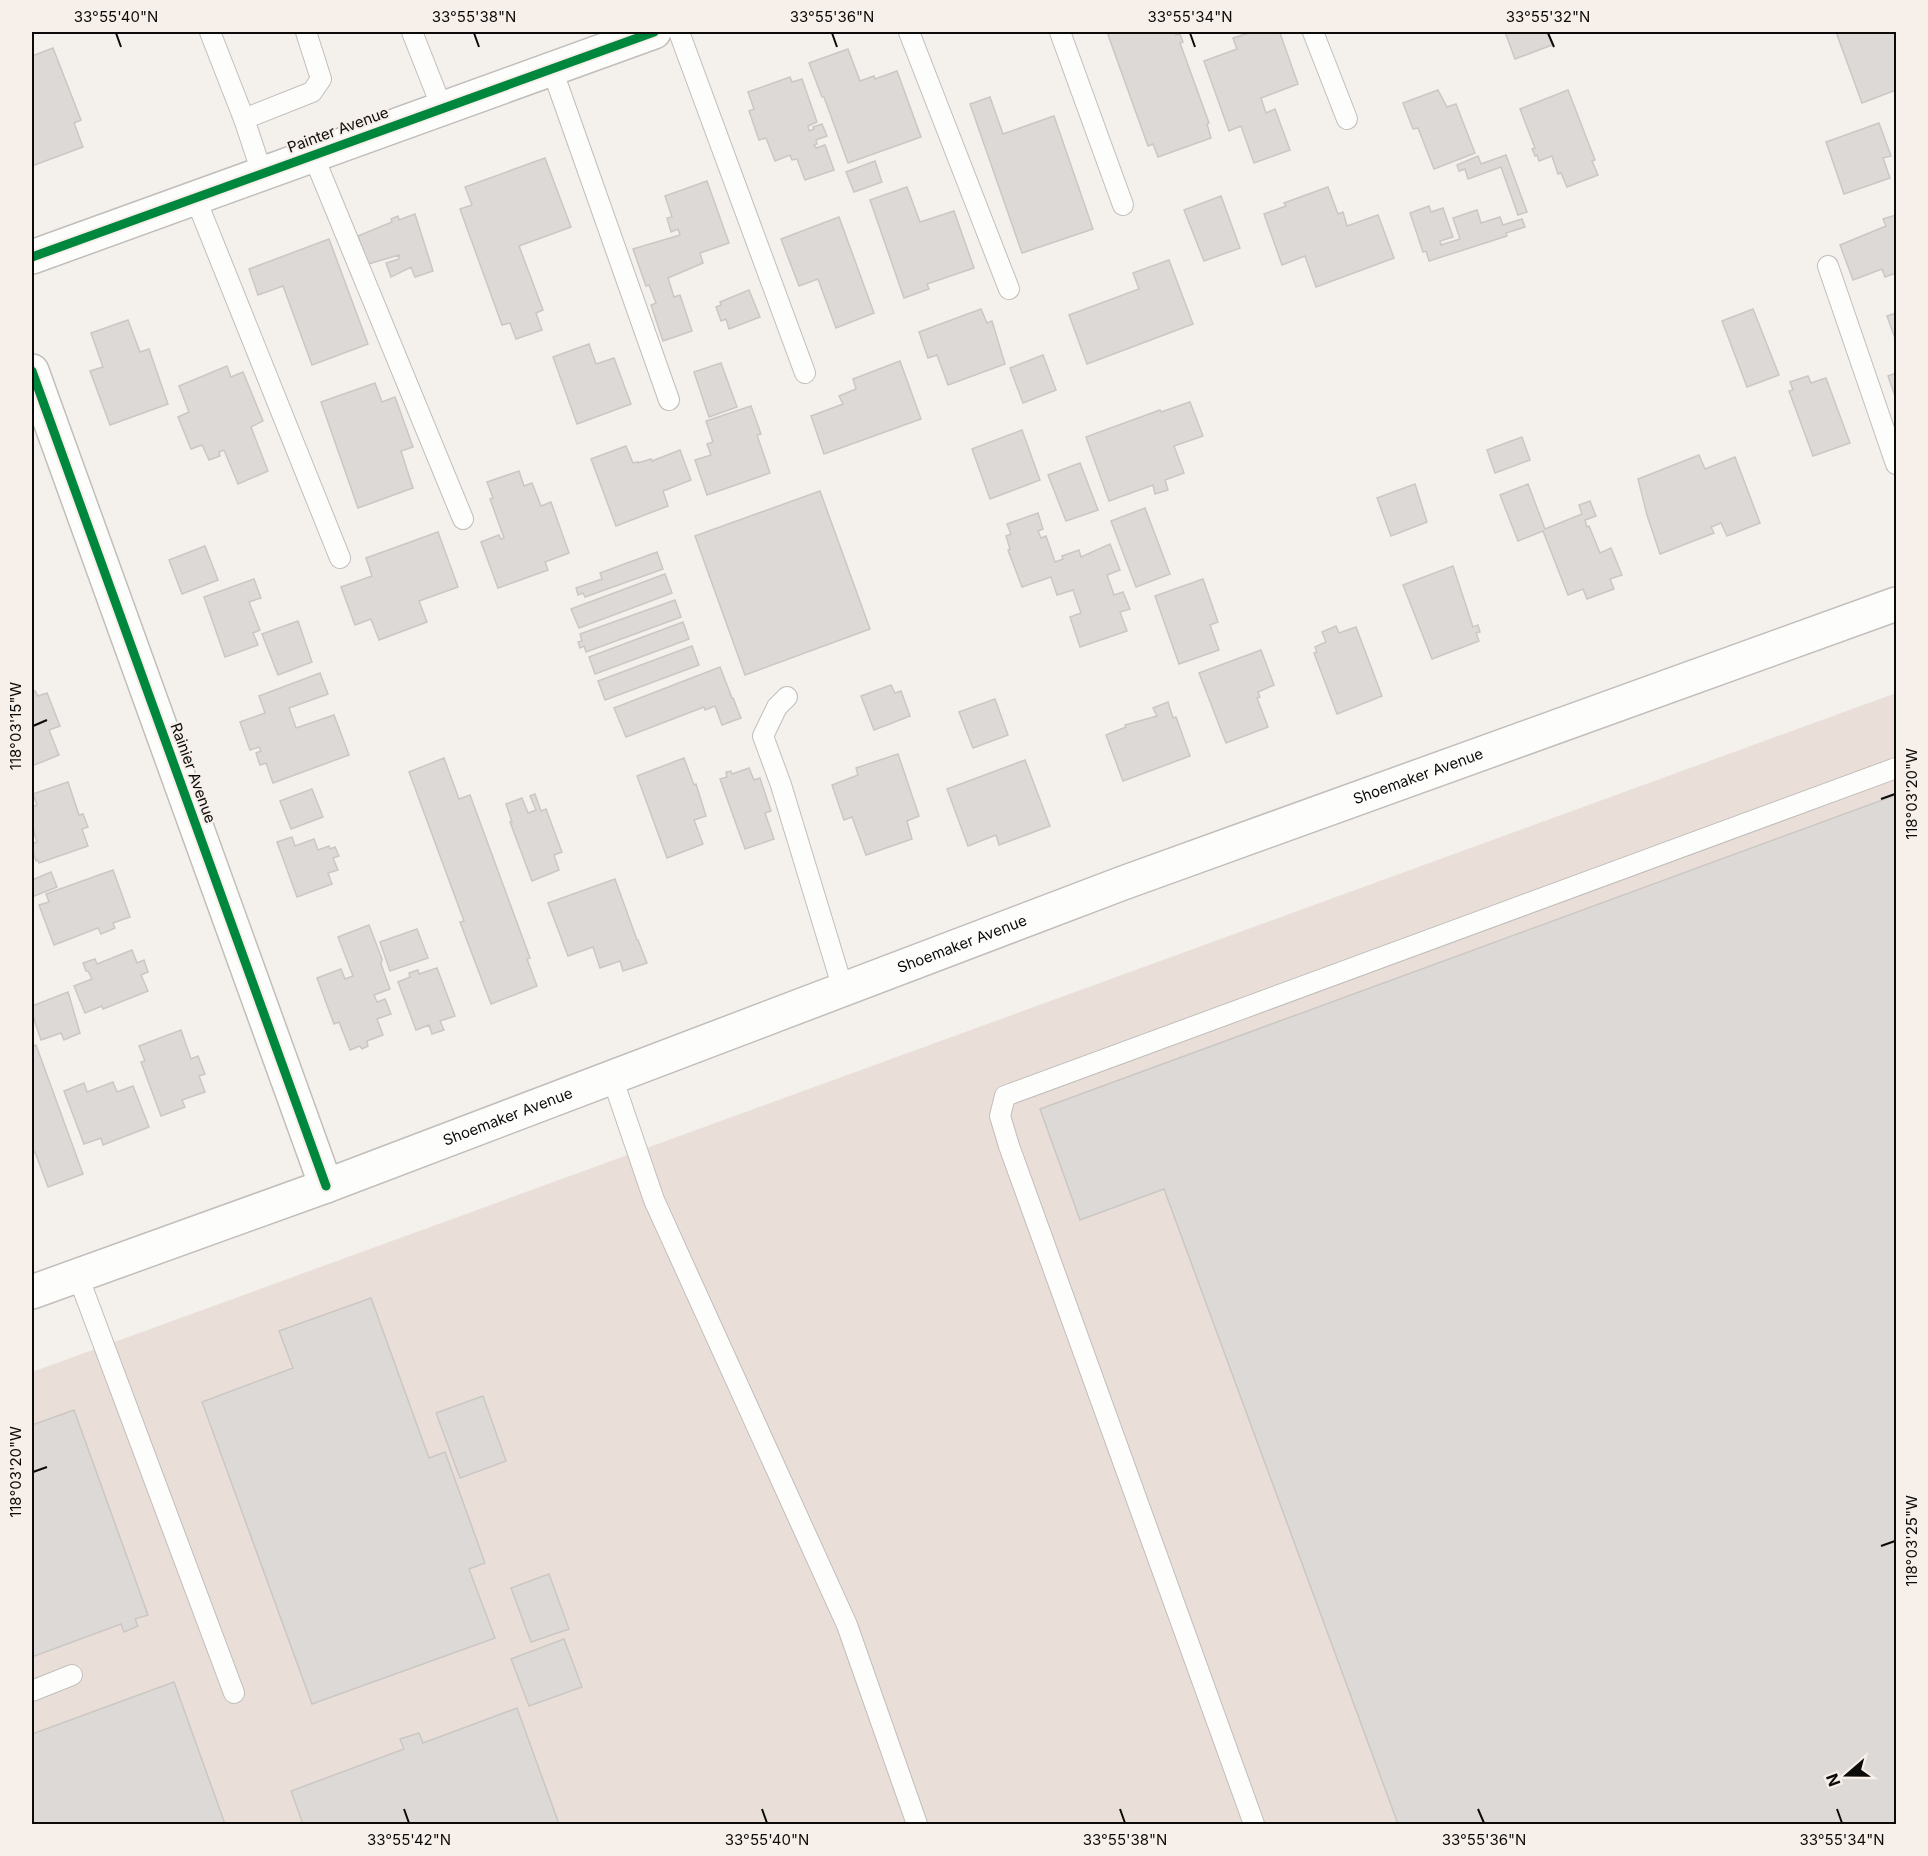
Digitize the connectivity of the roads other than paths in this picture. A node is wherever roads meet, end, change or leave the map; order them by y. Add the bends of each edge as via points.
1 (210, 32) edge
2 (306, 32) edge
3 (412, 32) edge
4 (679, 32) edge
5 (909, 32) edge
6 (1060, 32) edge
7 (1313, 32) edge
8 (635, 35) edge
9 (552, 69) junction
10 (442, 108) junction
11 (244, 119) junction
12 (1347, 119) dead end
13 (313, 155) junction
14 (262, 173) junction
15 (195, 197) junction
16 (1123, 205) dead end
17 (32, 256) edge
18 (1828, 266) dead end
19 (1009, 289) dead end
20 (32, 371) edge
21 (805, 373) dead end
22 (669, 400) dead end
23 (1896, 464) edge
24 (463, 519) dead end
25 (340, 558) dead end
26 (1896, 604) edge
27 (787, 697) dead end
28 (1896, 768) edge
29 (843, 989) junction
30 (612, 1077) junction
31 (326, 1186) junction
32 (78, 1276) junction
33 (32, 1293) edge
34 (72, 1675) dead end
35 (32, 1691) edge
36 (234, 1693) dead end
37 (917, 1824) edge
38 (1254, 1824) edge

1 - 11 lane
2 - 11 lane via 321,79 317,88
3 - 10 lane
4 - 21 lane
5 - 19 lane
6 - 16 lane
7 - 12 lane
8 - 9 main road, Painter Avenue
9 - 10 main road, Painter Avenue
9 - 22 lane
10 - 13 main road, Painter Avenue
11 - 14 lane
13 - 14 main road, Painter Avenue
13 - 24 lane
14 - 15 main road, Painter Avenue
15 - 17 main road, Painter Avenue
15 - 25 lane
18 - 23 lane
20 - 31 main road, Rainier Avenue
26 - 29 main road, Shoemaker Avenue via 1123,882
27 - 29 lane via 777,707 763,736
28 - 38 lane via 1005,1096 1000,1116 1009,1146
29 - 30 main road, Shoemaker Avenue
30 - 31 main road, Shoemaker Avenue
30 - 37 lane via 654,1200 847,1625
31 - 32 main road, Shoemaker Avenue
32 - 33 main road, Shoemaker Avenue
32 - 36 lane
34 - 35 lane

